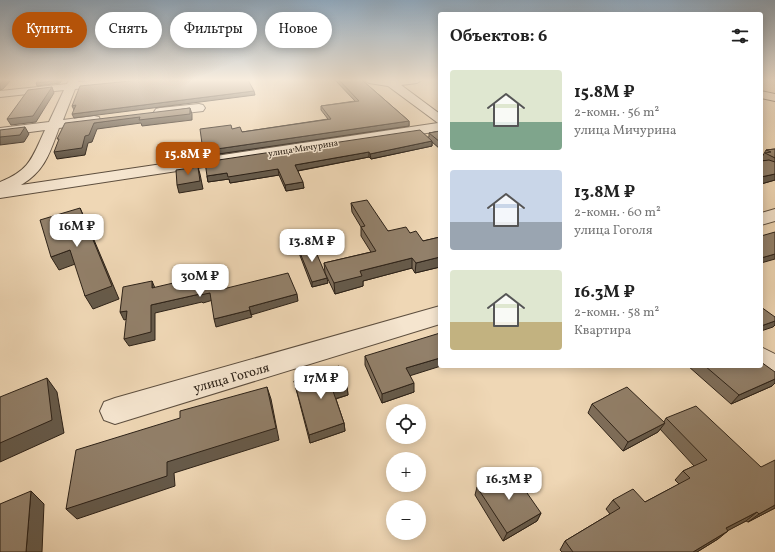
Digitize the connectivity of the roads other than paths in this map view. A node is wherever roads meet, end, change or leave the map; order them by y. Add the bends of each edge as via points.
1 (62, 106) edge
2 (421, 106) edge
3 (199, 108) dead end
4 (145, 114) edge
5 (107, 118) edge
6 (438, 118) edge
7 (54, 126) junction
8 (438, 127) edge
9 (0, 132) edge
10 (0, 188) edge
11 (0, 193) edge
12 (775, 215) edge
13 (763, 218) edge
14 (438, 316) edge
15 (763, 359) edge
16 (775, 368) edge
17 (115, 411) dead end

1 - 7 street
2 - 6 street
3 - 4 street
5 - 7 street
7 - 9 street
7 - 10 street via 32,171
8 - 11 street, улица Мичурина
12 - 13 street
14 - 17 street, улица Гоголя
15 - 16 street

